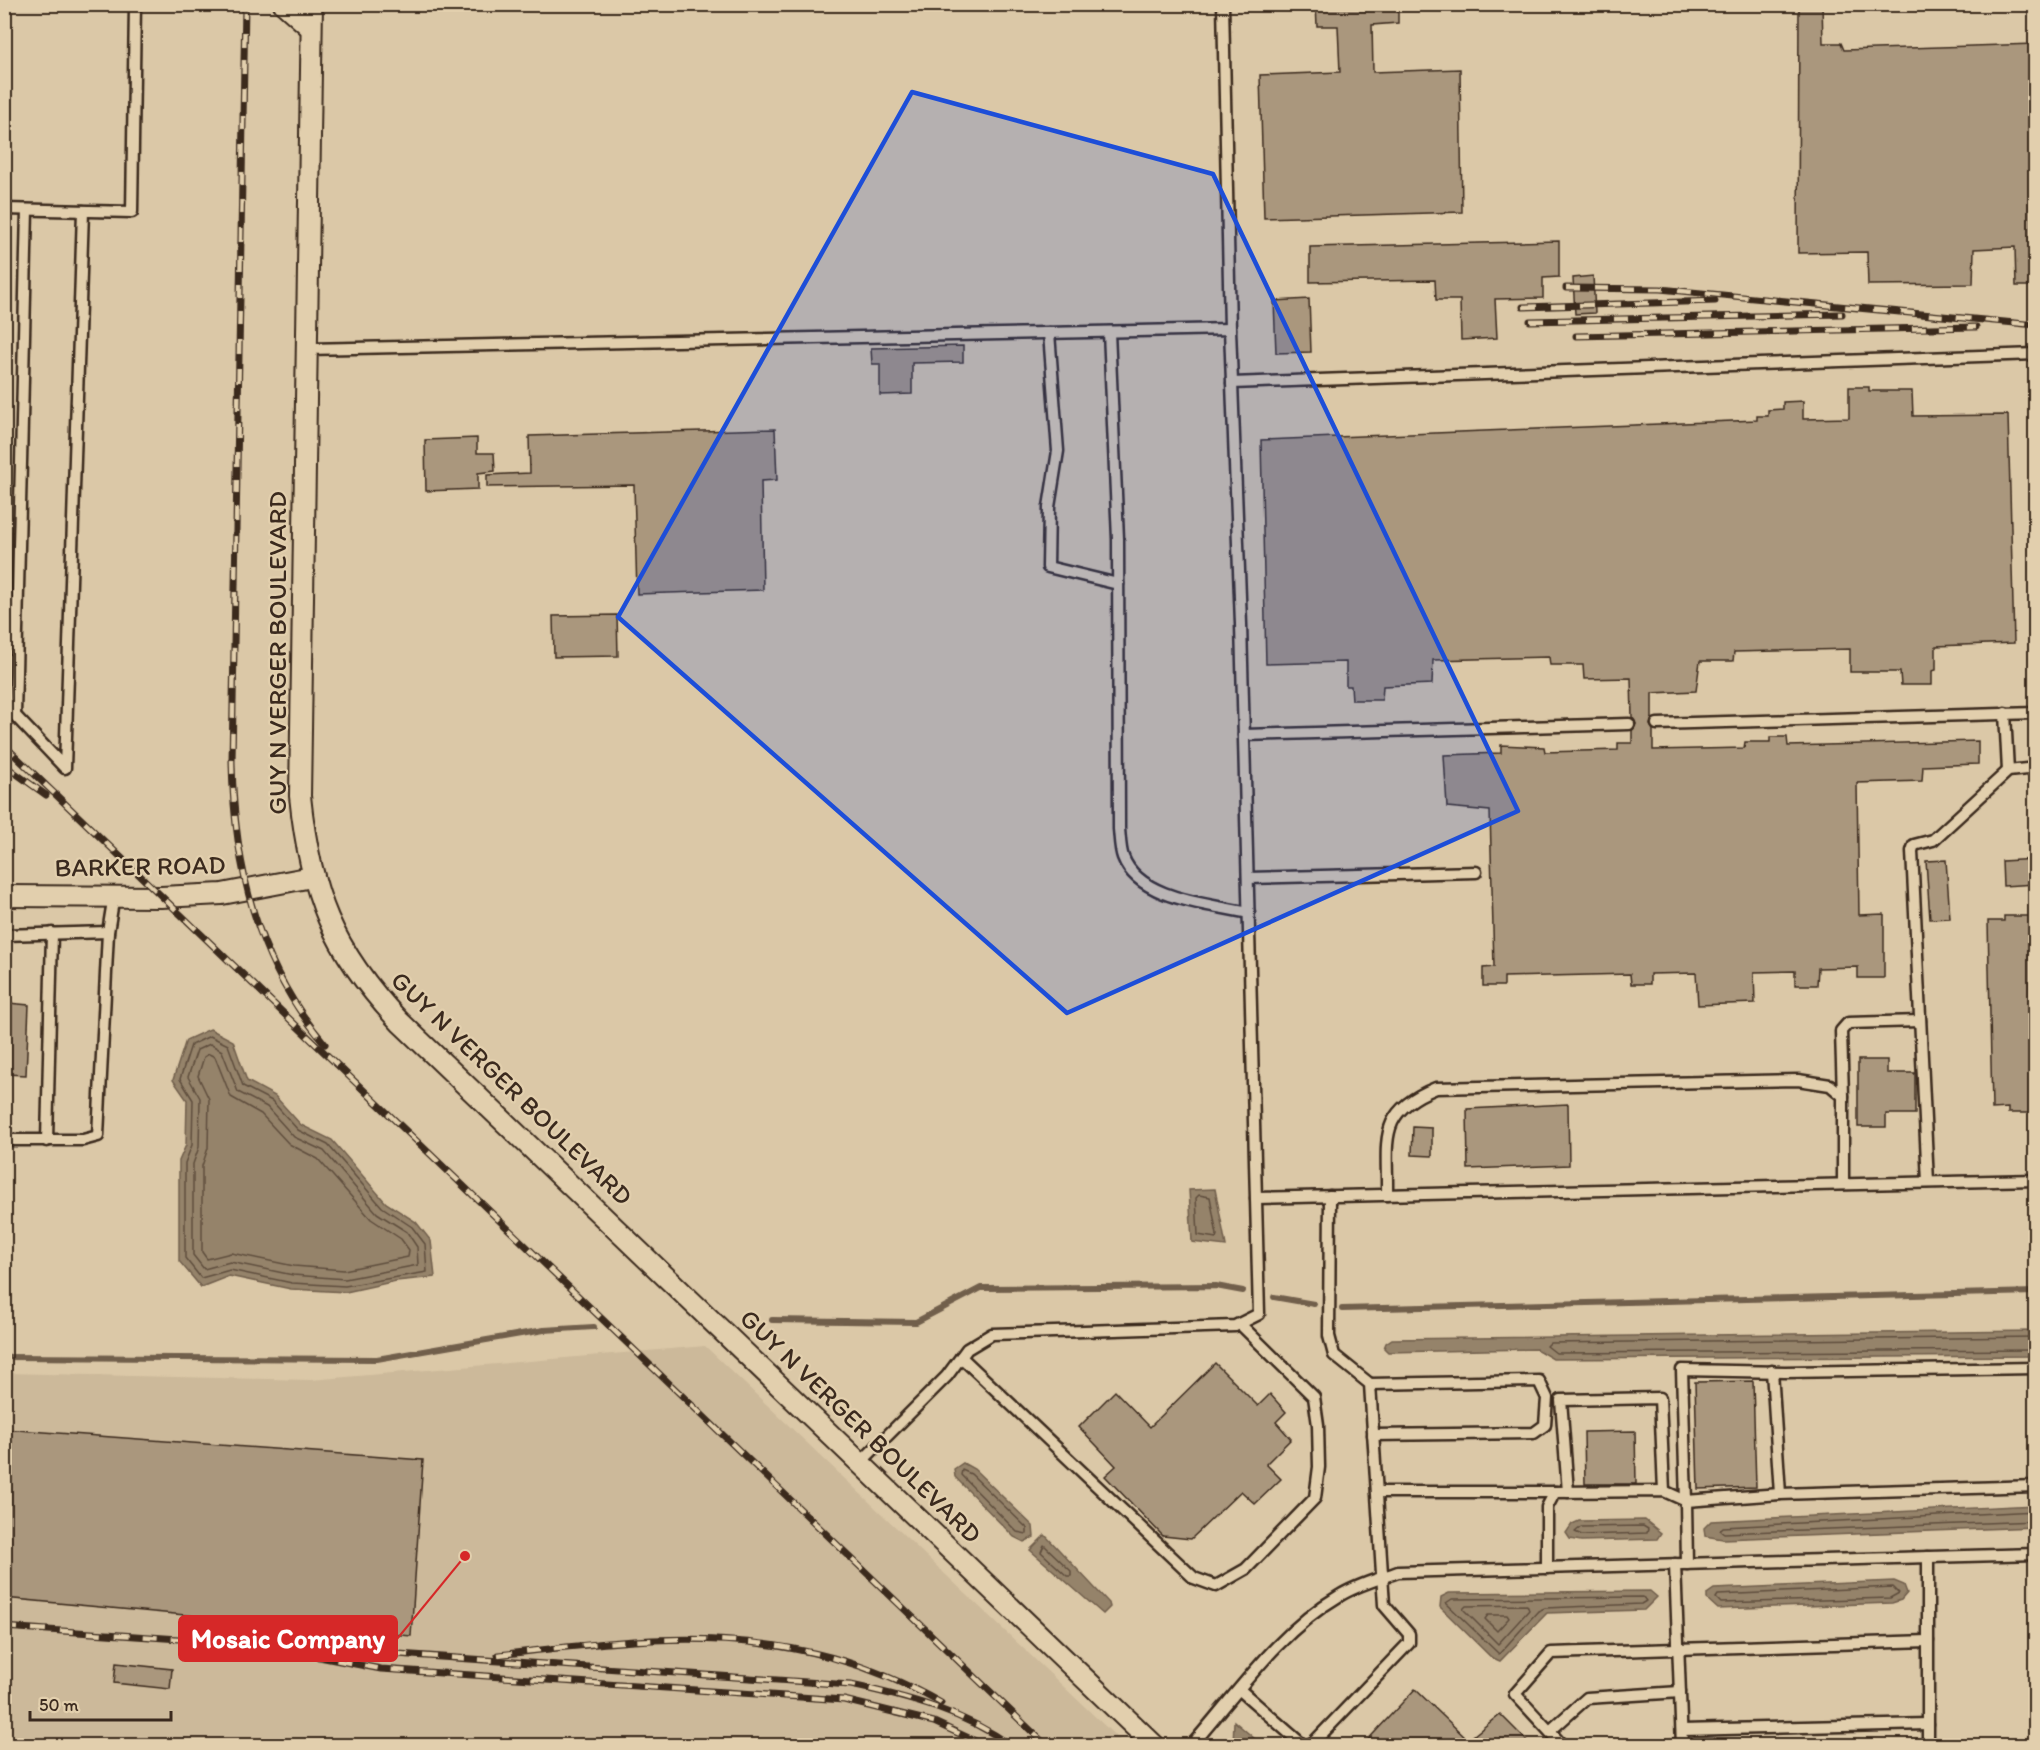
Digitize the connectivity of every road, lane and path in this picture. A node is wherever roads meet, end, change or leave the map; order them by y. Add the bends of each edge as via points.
1 (135, 4) edge
2 (284, 4) edge
3 (312, 4) edge
4 (1223, 4) edge
5 (311, 27) junction
6 (4, 209) edge
7 (27, 210) junction
8 (83, 211) junction
9 (1230, 329) junction
10 (1109, 332) junction
11 (1049, 333) junction
12 (307, 350) junction
13 (2036, 354) edge
14 (1232, 382) junction
15 (1118, 584) junction
16 (4, 704) edge
17 (2036, 712) edge
18 (2005, 713) junction
19 (15, 715) junction
20 (1629, 724) dead end
21 (1658, 724) dead end
22 (1244, 735) junction
23 (2036, 768) edge
24 (2007, 771) junction
25 (1476, 872) dead end
26 (312, 877) junction
27 (1248, 878) junction
28 (4, 896) edge
29 (114, 896) junction
30 (1249, 913) junction
31 (108, 932) junction
32 (52, 933) junction
33 (4, 935) edge
34 (1920, 1021) junction
35 (1843, 1096) junction
36 (4, 1140) edge
37 (47, 1141) junction
38 (2036, 1180) edge
39 (1928, 1182) junction
40 (1844, 1184) junction
41 (1387, 1195) junction
42 (1330, 1196) junction
43 (1256, 1198) junction
44 (1240, 1324) junction
45 (961, 1357) junction
46 (2036, 1368) edge
47 (1772, 1371) junction
48 (1370, 1384) junction
49 (1373, 1435) junction
50 (860, 1463) junction
51 (2036, 1485) edge
52 (1664, 1491) junction
53 (1377, 1492) junction
54 (1555, 1492) junction
55 (1568, 1492) junction
56 (1780, 1494) junction
57 (1686, 1501) junction
58 (2036, 1554) edge
59 (1928, 1557) junction
60 (1681, 1564) junction
61 (1546, 1568) junction
62 (1382, 1578) junction
63 (1928, 1641) junction
64 (1679, 1647) junction
65 (1240, 1690) junction
66 (1680, 1692) junction
67 (1928, 1724) junction
68 (1682, 1730) junction
69 (1550, 1731) junction
70 (1682, 1745) edge
71 (1155, 1746) edge
72 (1191, 1746) edge
73 (1305, 1746) edge
74 (1563, 1746) edge
75 (1665, 1746) edge
76 (1928, 1746) edge

1 - 8 lane via 132,213
2 - 5 street
3 - 5 street, GUY N VERGER BOULEVARD
4 - 9 lane
5 - 12 street, GUY N VERGER BOULEVARD
6 - 7 lane
7 - 8 lane
7 - 19 lane
8 - 19 lane via 65,768
9 - 10 lane
9 - 14 lane
10 - 11 lane
10 - 15 lane
11 - 12 lane
11 - 15 lane via 1058,451 1049,507 1048,567
12 - 26 street, GUY N VERGER BOULEVARD via 300,796
13 - 14 lane
14 - 22 lane
15 - 30 lane via 1119,829 1123,856 1134,875 1156,892
16 - 19 lane
17 - 18 lane
18 - 21 lane
18 - 24 lane
20 - 22 lane
22 - 27 lane
23 - 24 lane
24 - 34 lane via 1933,840 1914,845
25 - 27 lane
26 - 29 street, BARKER ROAD via 222,894
26 - 50 street, GUY N VERGER BOULEVARD via 327,919 374,994
27 - 30 lane
28 - 29 street, BARKER ROAD
29 - 31 lane
30 - 43 lane
31 - 32 lane
31 - 37 lane via 98,1136
32 - 33 lane
32 - 37 lane
34 - 35 lane via 1848,1023 1841,1031
34 - 39 lane
35 - 40 lane
35 - 41 lane via 1830,1085 1798,1080 1436,1088 1401,1107 1388,1126
36 - 37 lane
38 - 39 lane
39 - 40 lane
40 - 41 lane
41 - 42 lane
42 - 43 lane
42 - 48 lane via 1329,1336 1334,1355
43 - 44 lane via 1258,1314
44 - 45 lane via 992,1334
44 - 45 lane via 1314,1397 1319,1467 1315,1498 1246,1569 1216,1586 1194,1578
45 - 50 lane
46 - 47 lane
47 - 56 lane
47 - 57 lane via 1682,1370
48 - 49 lane
48 - 49 lane via 1539,1381 1547,1398 1545,1425 1534,1433
49 - 53 lane
50 - 71 street, GUY N VERGER BOULEVARD
51 - 56 lane
52 - 55 lane
52 - 55 lane via 1660,1398 1562,1400
52 - 57 lane
53 - 54 lane
53 - 62 lane
54 - 55 lane
54 - 61 lane via 1547,1507
56 - 57 lane
57 - 60 lane
58 - 59 lane
59 - 60 lane
59 - 63 lane
60 - 61 lane
60 - 64 lane
61 - 62 lane via 1398,1572
62 - 65 lane via 1341,1594 1322,1607 1282,1642
62 - 73 lane via 1384,1605 1409,1634 1409,1643 1314,1742
63 - 64 lane
63 - 67 lane
64 - 66 lane
64 - 69 lane via 1551,1653 1515,1694
65 - 72 lane
65 - 73 lane
66 - 68 lane
66 - 69 lane via 1587,1698
67 - 68 lane
67 - 76 lane
68 - 70 lane
69 - 74 lane
70 - 75 lane

